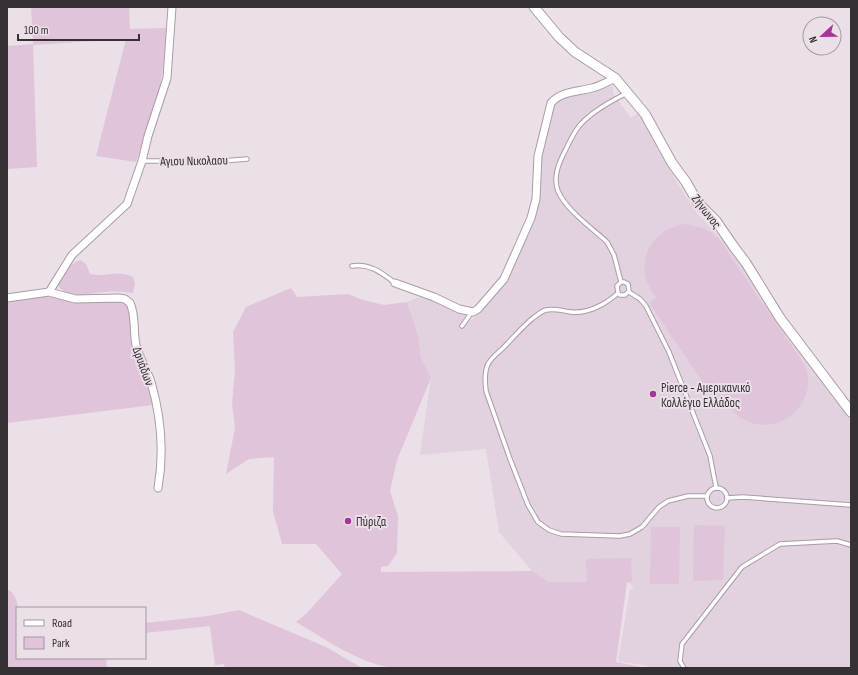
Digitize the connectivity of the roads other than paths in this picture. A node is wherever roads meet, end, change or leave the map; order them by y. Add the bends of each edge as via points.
1 (172, 7) edge
2 (534, 7) edge
3 (615, 78) junction
4 (628, 93) junction
5 (247, 159) dead end
6 (142, 161) junction
7 (352, 266) dead end
8 (621, 282) junction
9 (395, 283) joint
10 (49, 292) junction
11 (629, 292) junction
12 (618, 293) junction
13 (7, 298) edge
14 (473, 312) junction
15 (462, 326) dead end
16 (851, 412) edge
17 (716, 487) junction
18 (158, 488) dead end
19 (706, 496) junction
20 (727, 498) junction
21 (851, 505) edge
22 (851, 545) edge
23 (684, 668) edge

1 - 6 street via 167,78
2 - 3 street, Ζήνωνος via 575,52
3 - 4 street, Ζήνωνος
3 - 14 street via 591,88 564,94 551,103 538,156 536,199 531,218 504,279
4 - 8 lane via 612,100 578,128 558,164 556,181 565,203 607,242 612,250
4 - 16 street, Ζήνωνος via 645,114 698,203 716,221 750,268 780,318
5 - 6 lane, Αγιου Νικολαου
6 - 10 street via 127,204 72,255
7 - 9 lane via 376,269
8 - 11 lane via 628,284
8 - 12 lane via 617,286
9 - 14 street via 459,309
10 - 13 street
10 - 18 street, Δρυάδων via 75,299 119,298 130,303 136,344 151,382 156,407 161,456
11 - 12 lane via 624,295
11 - 17 lane via 646,306 669,352 710,456
12 - 19 lane via 610,300 585,311 546,310 534,317 488,364 486,391 528,505 538,522 549,530 561,534 620,536 642,527 659,507 668,501 695,495
14 - 15 lane
17 - 19 lane
17 - 20 lane via 723,489
19 - 20 lane via 710,505 716,508 722,507
20 - 21 lane
22 - 23 lane via 837,541 780,544 742,567 682,644 680,662

